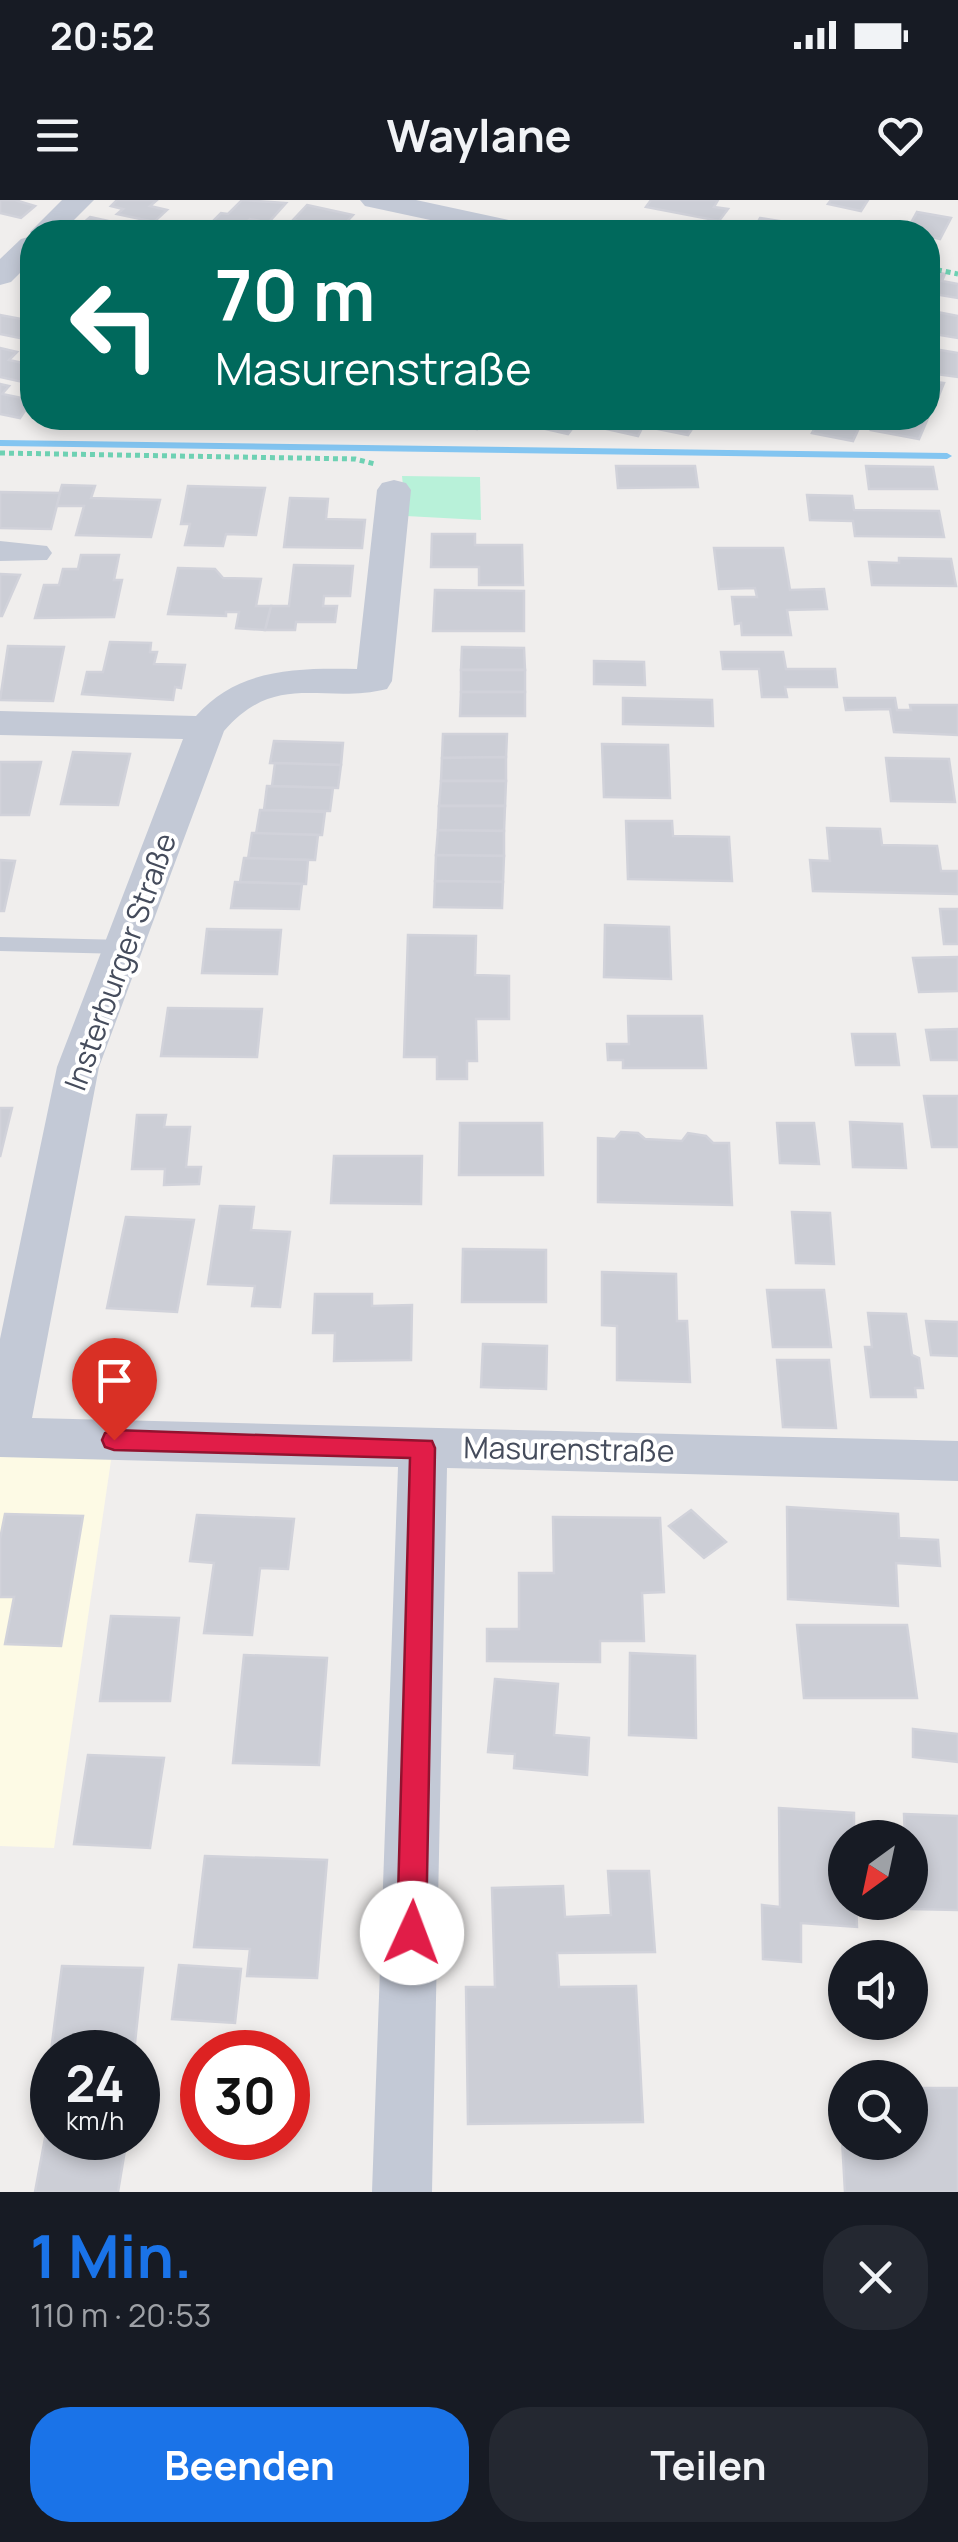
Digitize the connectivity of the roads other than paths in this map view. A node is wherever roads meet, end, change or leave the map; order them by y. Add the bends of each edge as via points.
1 (79, 200) edge
2 (374, 200) edge
3 (58, 220) edge
4 (438, 220) edge
5 (20, 257) edge
6 (0, 276) edge
7 (394, 490) road end
8 (0, 724) edge
9 (206, 728) junction
10 (0, 944) edge
11 (125, 946) junction
12 (1, 1442) edge
13 (423, 1448) junction
14 (958, 1461) edge
15 (402, 2192) edge

1 - 3 street
2 - 4 street
5 - 6 street
7 - 9 street, Insterburger Straße via 374,681 281,680 221,707
8 - 9 street
9 - 11 street, Insterburger Straße
10 - 11 lane
11 - 12 street, Insterburger Straße via 78,1067
12 - 13 street, Masurenstraße
13 - 14 street, Masurenstraße
13 - 15 street

